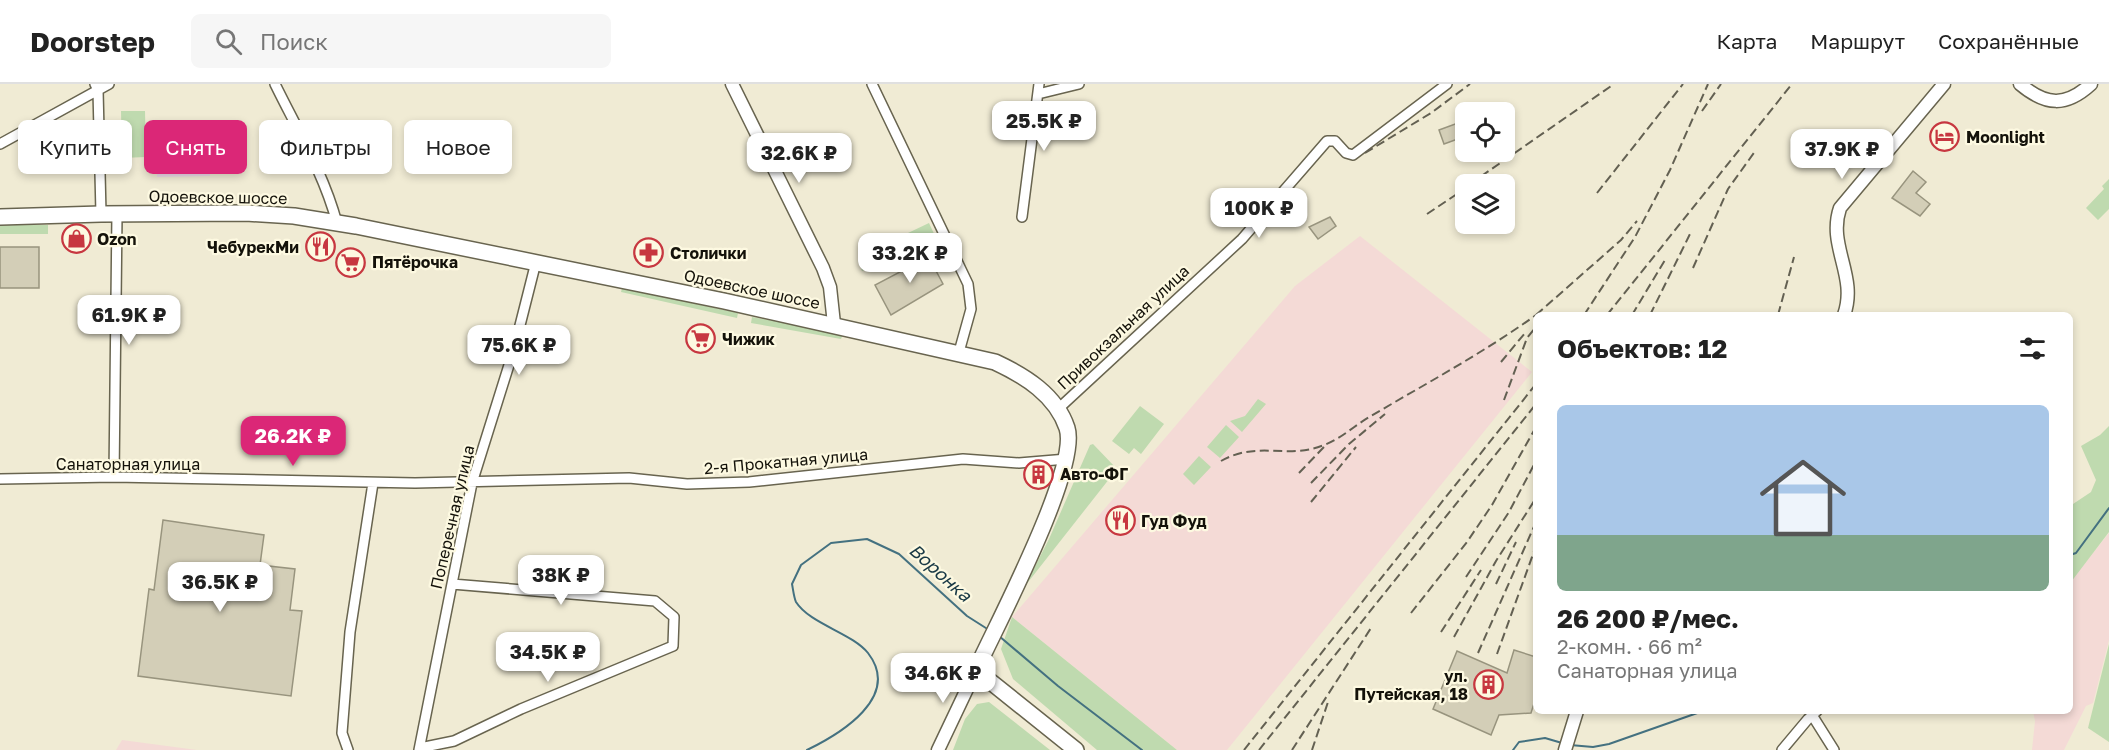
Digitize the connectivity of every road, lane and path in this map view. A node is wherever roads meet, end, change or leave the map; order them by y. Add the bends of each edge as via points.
1 (109, 84) edge
2 (275, 84) edge
3 (732, 84) edge
4 (872, 84) edge
5 (1079, 84) edge
6 (1447, 84) edge
7 (1944, 84) edge
8 (2020, 84) edge
9 (2091, 84) edge
10 (96, 87) edge
11 (1038, 89) edge
12 (0, 144) edge
13 (101, 214) junction
14 (117, 214) junction
15 (0, 217) edge
16 (1022, 217) dead end
17 (338, 223) junction
18 (536, 262) junction
19 (1845, 312) edge
20 (834, 324) junction
21 (959, 352) junction
22 (1058, 409) junction
23 (1067, 459) junction
24 (114, 477) junction
25 (0, 479) edge
26 (373, 483) junction
27 (472, 483) junction
28 (452, 584) junction
29 (976, 670) junction
30 (1576, 714) edge
31 (1814, 714) edge
32 (1816, 714) edge
33 (419, 749) edge
34 (348, 750) edge
35 (938, 750) edge
36 (1076, 750) edge
37 (1564, 750) edge
38 (1782, 750) edge
39 (1834, 750) edge

1 - 10 street
2 - 17 street
3 - 20 street via 823,268 830,287
4 - 21 street via 968,284 971,309
5 - 11 street
6 - 22 street, Привокзальная улица via 1353,155 1335,141 1327,141 1242,238
7 - 19 street via 1840,208 1835,237 1849,294
8 - 9 street via 2032,94 2054,101 2073,98
10 - 12 street
10 - 13 street
11 - 16 street
13 - 14 main road, Одоевское шоссе
13 - 15 main road, Одоевское шоссе
14 - 17 main road, Одоевское шоссе via 246,213
14 - 24 street
17 - 18 main road, Одоевское шоссе
18 - 20 main road, Одоевское шоссе
18 - 27 street, Поперечная улица
20 - 21 main road, Одоевское шоссе
21 - 22 main road, Одоевское шоссе via 1010,369 1043,392
22 - 23 main road, Одоевское шоссе via 1067,429
23 - 27 street, 2-я Прокатная улица via 1019,463 963,459 749,482 687,484 629,478
23 - 29 main road, Одоевское шоссе via 1033,547
24 - 25 street, Санаторная улица
24 - 26 street, Санаторная улица
26 - 27 street, Санаторная улица
26 - 34 street via 349,644 342,733
27 - 28 street, Поперечная улица
28 - 33 street, Поперечная улица
28 - 33 street via 656,601 674,617 673,646 454,741
29 - 35 street
29 - 36 main road
30 - 37 street
31 - 38 street
32 - 39 street

